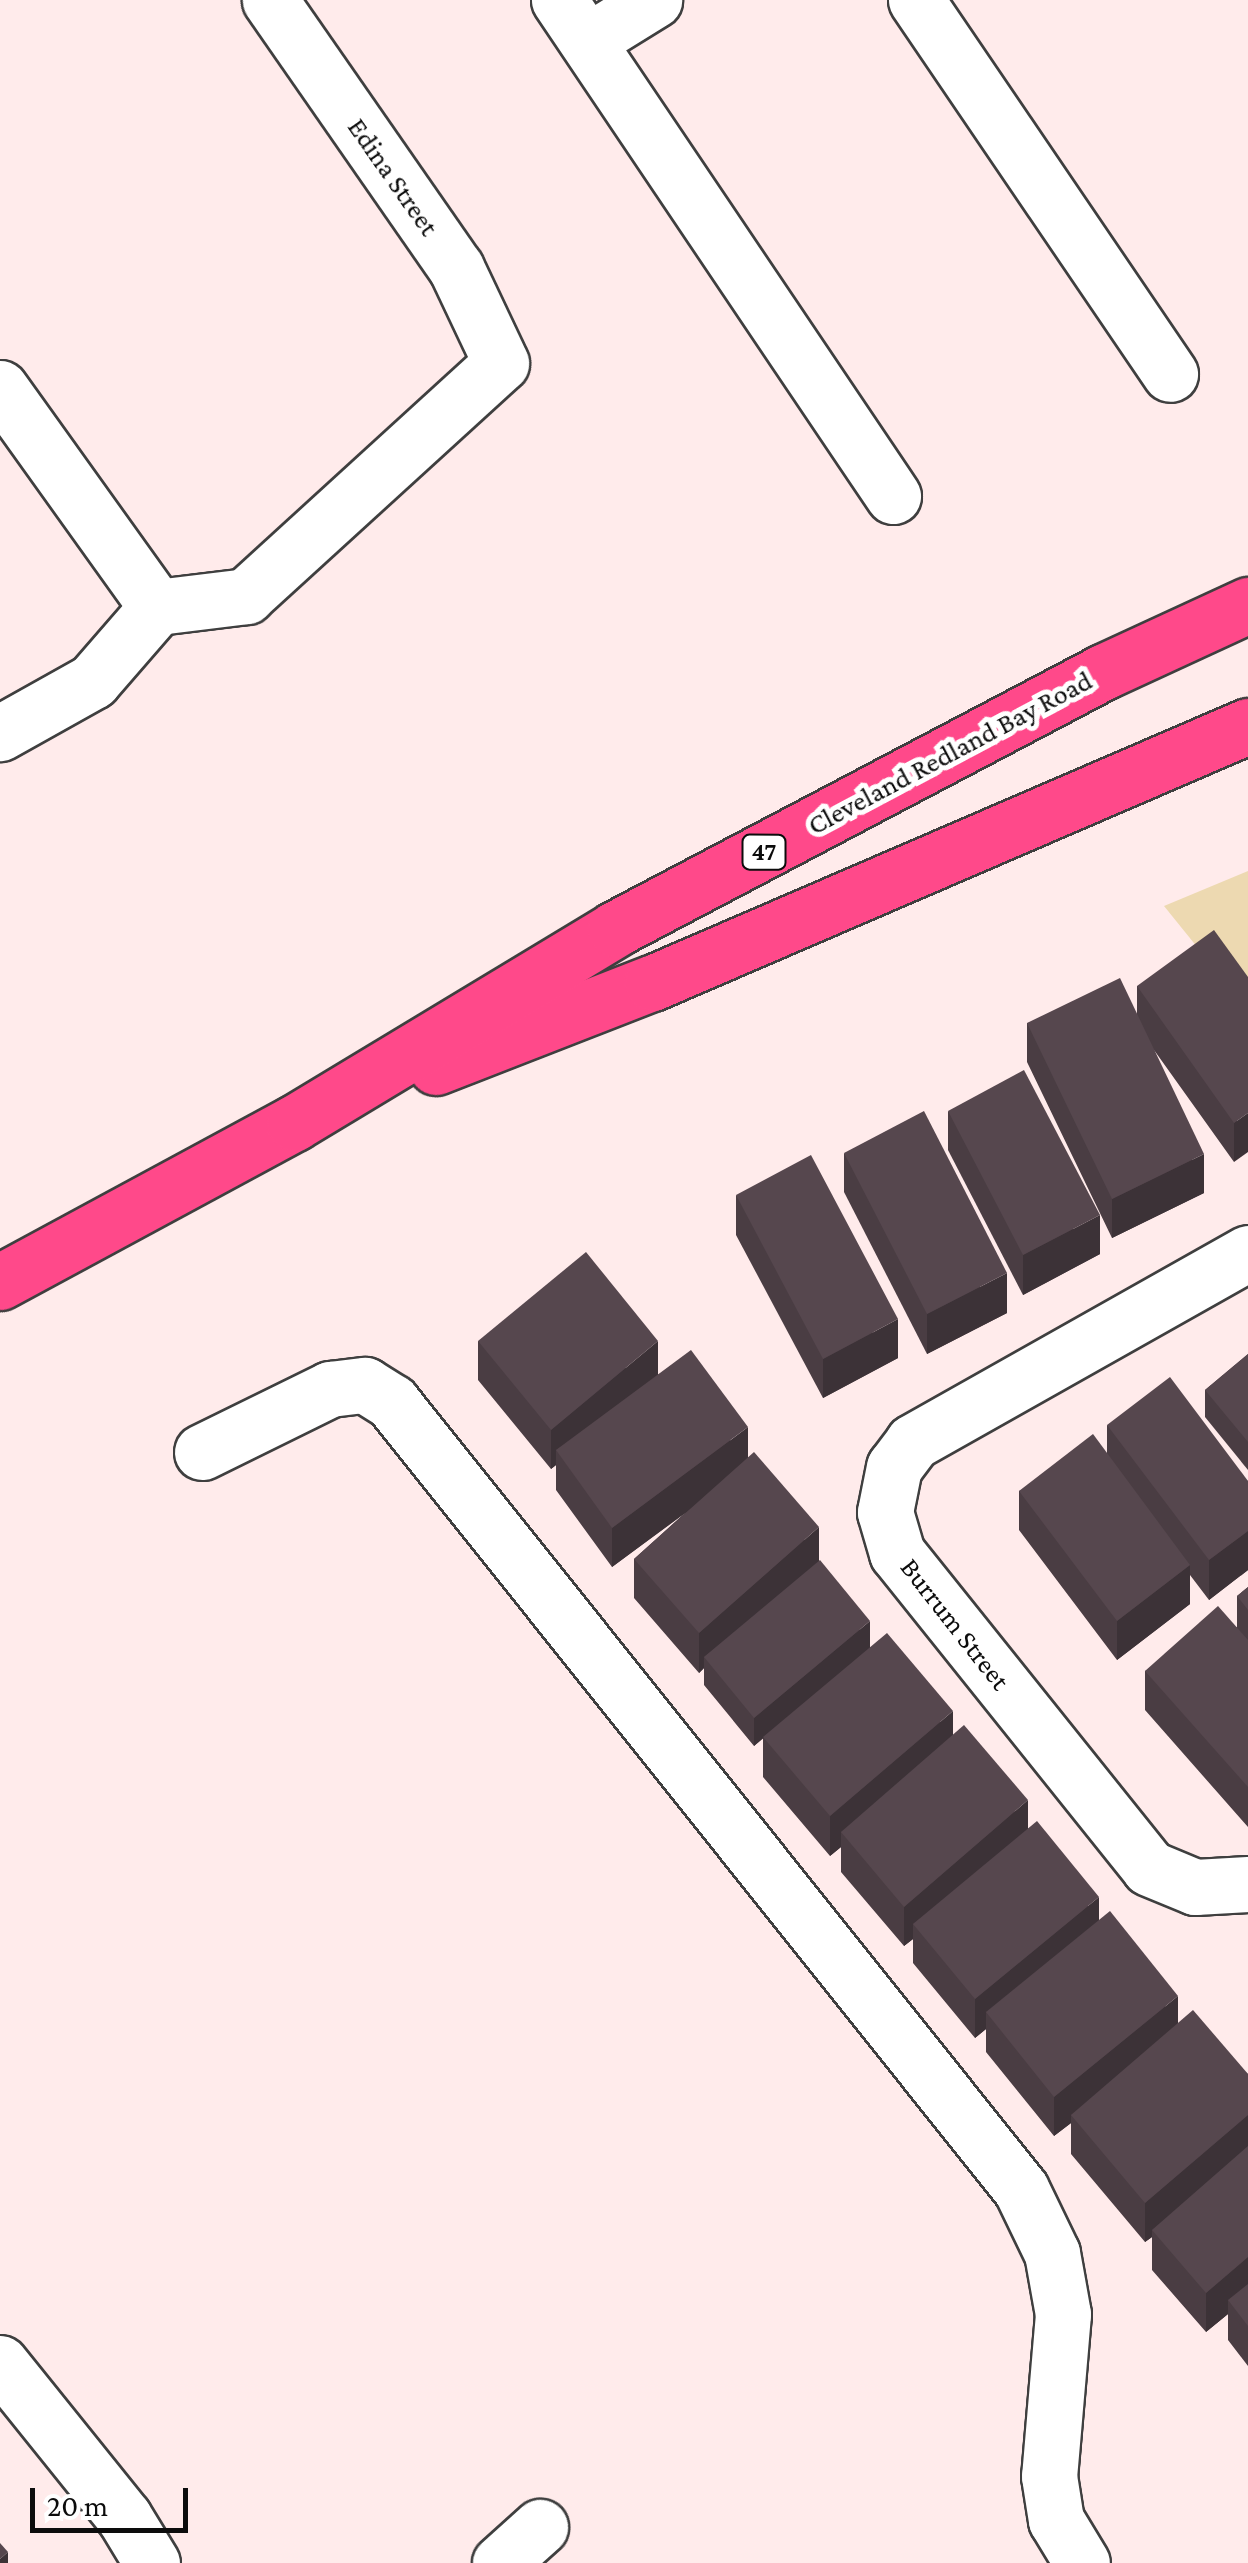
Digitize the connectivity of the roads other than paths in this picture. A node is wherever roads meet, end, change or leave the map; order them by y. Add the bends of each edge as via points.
1 (270, 0) edge
2 (654, 0) edge
3 (916, 0) edge
4 (574, 20) edge
5 (1170, 374) dead end
6 (0, 388) edge
7 (893, 496) dead end
8 (1248, 605) edge
9 (157, 607) junction
10 (1248, 726) edge
11 (0, 733) edge
12 (294, 1123) junction
13 (1248, 1253) edge
14 (0, 1282) edge
15 (202, 1452) dead end
16 (1248, 1884) edge
17 (0, 2363) edge
18 (540, 2527) dead end
19 (152, 2563) edge
20 (500, 2563) edge
21 (1082, 2563) edge

1 - 9 street, Edina Street via 456,268 501,363 246,596
2 - 4 street
3 - 5 street
4 - 7 street
6 - 9 street
8 - 12 highway, Cleveland Redland Bay Road / 47 via 1102,672 615,929
9 - 11 street via 93,681
10 - 12 highway, Cleveland Redland Bay Road / 47 via 652,983
12 - 14 highway, Cleveland Redland Bay Road / 47
13 - 16 street, Burrum Street via 913,1442 894,1467 885,1512 897,1553 1149,1868 1195,1887
15 - 21 street via 330,1389 365,1385 392,1402 996,2158 1052,2253 1063,2314 1048,2476 1056,2520
17 - 19 street via 124,2517
18 - 20 street

